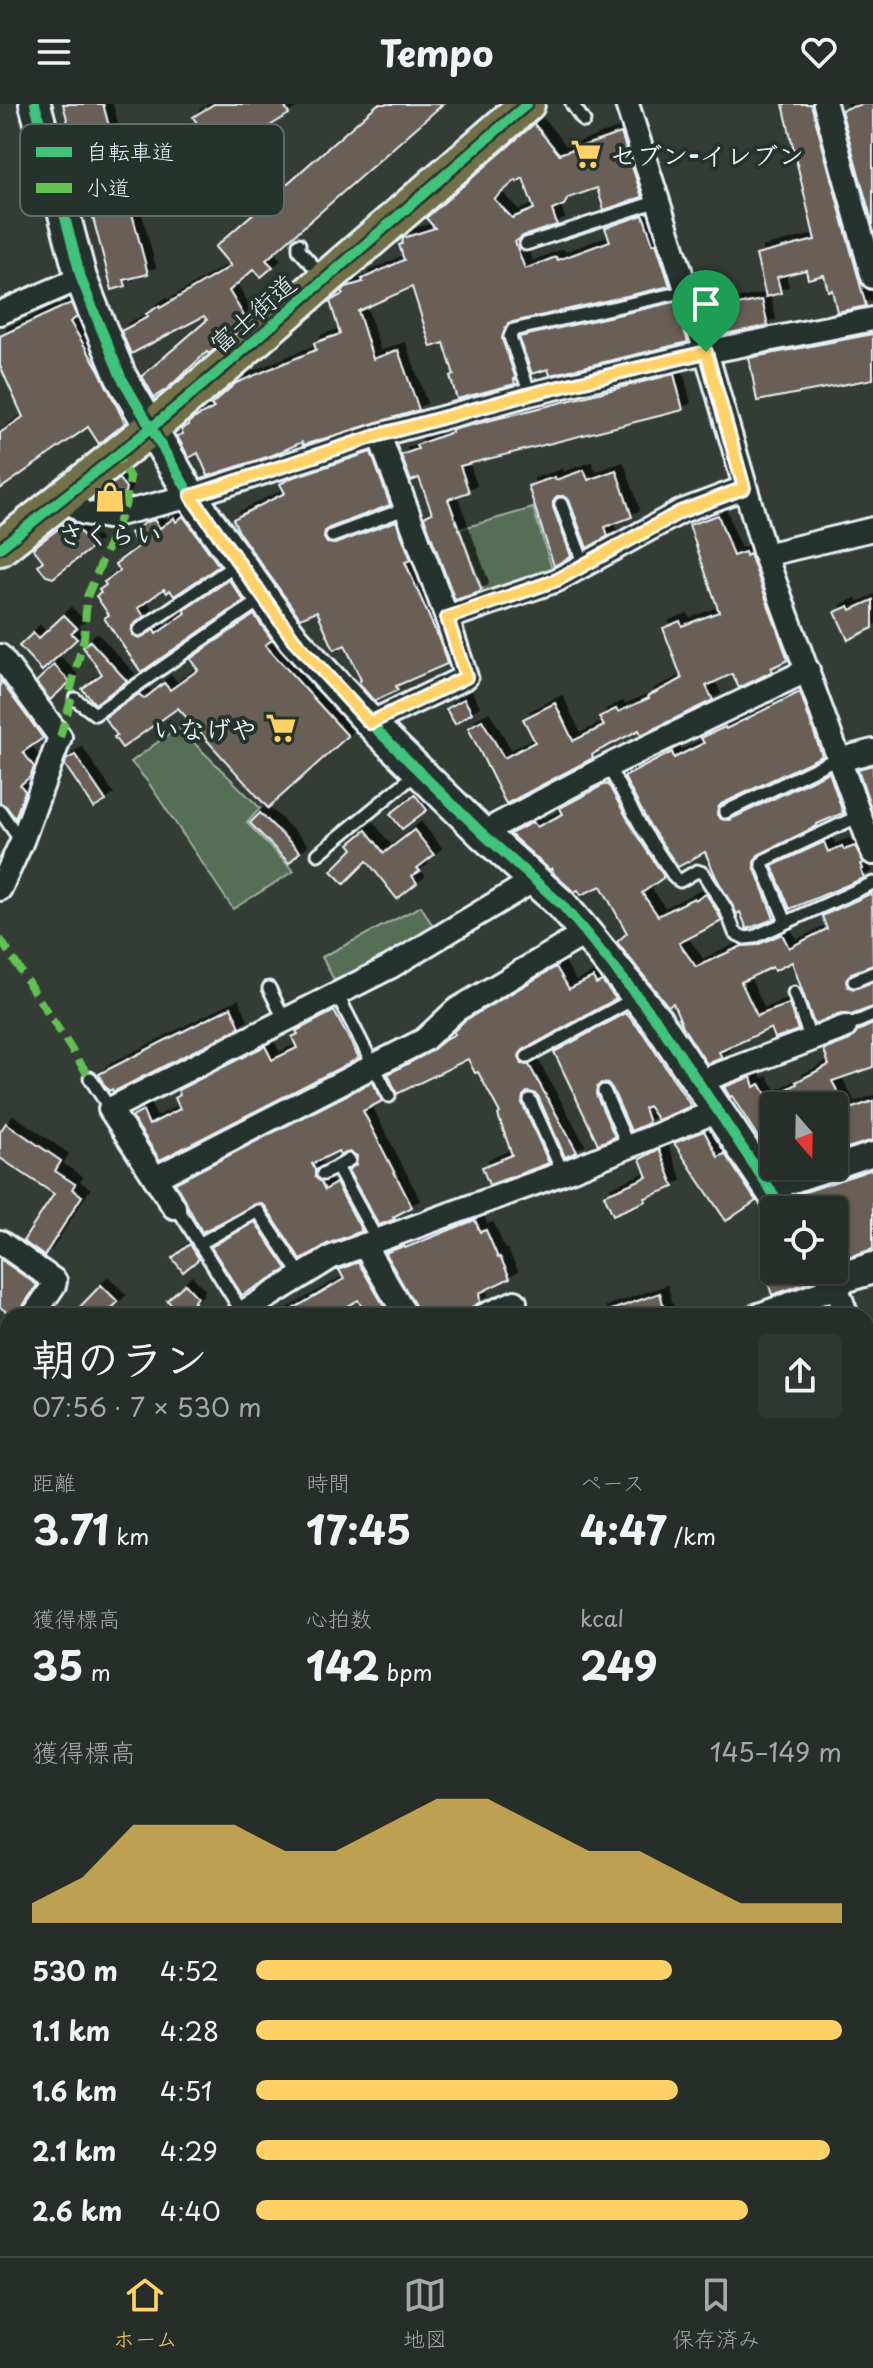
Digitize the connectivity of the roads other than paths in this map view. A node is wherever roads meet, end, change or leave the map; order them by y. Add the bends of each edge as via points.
1 (35, 104) edge
2 (527, 104) edge
3 (572, 104) edge
4 (627, 104) edge
5 (825, 104) edge
6 (584, 121) dead end
7 (40, 124) edge
8 (658, 201) junction
9 (65, 216) edge
10 (299, 244) dead end
11 (526, 244) dead end
12 (873, 277) edge
13 (81, 278) junction
14 (325, 279) junction
15 (687, 291) junction
16 (0, 313) edge
17 (873, 319) edge
18 (706, 352) junction
19 (530, 394) junction
20 (151, 428) junction
21 (379, 435) junction
22 (744, 488) junction
23 (191, 496) junction
24 (65, 497) junction
25 (561, 504) dead end
26 (407, 508) junction
27 (873, 529) edge
28 (332, 536) dead end
29 (0, 548) edge
30 (765, 555) junction
31 (239, 563) junction
32 (584, 565) junction
33 (263, 598) junction
34 (447, 618) junction
35 (139, 630) dead end
36 (0, 656) edge
37 (808, 670) junction
38 (75, 699) dead end
39 (370, 723) junction
40 (873, 751) edge
41 (839, 760) junction
42 (608, 766) junction
43 (419, 771) junction
44 (0, 811) edge
45 (725, 812) dead end
46 (866, 825) edge
47 (482, 833) junction
48 (22, 841) junction
49 (873, 853) edge
50 (318, 854) dead end
51 (534, 880) junction
52 (873, 883) edge
53 (0, 889) edge
54 (786, 922) junction
55 (586, 933) junction
56 (873, 973) edge
57 (854, 981) dead end
58 (269, 988) dead end
59 (794, 993) dead end
60 (337, 994) junction
61 (638, 997) junction
62 (873, 1015) edge
63 (285, 1021) junction
64 (845, 1027) joint
65 (811, 1040) junction
66 (527, 1057) dead end
67 (373, 1065) junction
68 (90, 1078) dead end
69 (698, 1082) junction
70 (604, 1091) dead end
71 (389, 1096) dead end
72 (530, 1100) dead end
73 (110, 1109) junction
74 (717, 1111) junction
75 (628, 1146) junction
76 (873, 1154) edge
77 (349, 1160) dead end
78 (337, 1167) junction
79 (563, 1173) junction
80 (323, 1174) dead end
81 (155, 1178) junction
82 (773, 1196) edge
83 (784, 1196) edge
84 (174, 1207) joint
85 (0, 1242) edge
86 (370, 1243) junction
87 (199, 1244) junction
88 (873, 1268) edge
89 (301, 1275) junction
90 (848, 1275) edge
91 (823, 1284) edge
92 (835, 1284) edge
93 (43, 1308) edge
94 (246, 1308) edge
95 (255, 1308) edge
96 (402, 1308) edge
97 (773, 1308) edge
98 (844, 1308) edge

1 - 7 street
2 - 14 main road, 富士街道
3 - 6 lane
4 - 8 street
5 - 12 street
8 - 11 lane
8 - 15 street
9 - 13 street
10 - 14 lane
13 - 16 street
13 - 20 street via 121,377
14 - 20 main road, 富士街道
15 - 18 street
15 - 19 lane via 513,330 510,337
17 - 18 street
18 - 19 street
18 - 22 street
19 - 21 street
20 - 23 street
20 - 24 main road, 富士街道
21 - 23 street
21 - 26 street
22 - 30 street
22 - 32 street via 680,512
23 - 24 street via 107,517 84,513
23 - 31 street
24 - 29 main road, 富士街道
25 - 32 lane
26 - 28 lane
26 - 34 street
27 - 30 street
30 - 37 street
31 - 33 street
31 - 35 lane
32 - 34 street via 557,580
33 - 38 lane via 95,714
33 - 39 street
34 - 39 street via 466,677
36 - 48 street via 60,737
37 - 41 street
37 - 42 street
39 - 43 street
40 - 41 street
41 - 45 lane
41 - 46 street
42 - 47 street
42 - 54 lane via 675,878 703,873 737,935 754,937
43 - 47 street
43 - 50 lane
44 - 48 lane
46 - 49 street
46 - 54 lane via 765,860 762,864
47 - 51 street
48 - 53 street
51 - 55 street
51 - 60 street
52 - 54 lane
55 - 61 street
55 - 67 street via 456,1010 424,1040
56 - 57 lane
58 - 63 lane
59 - 65 lane
60 - 63 street
60 - 67 lane
61 - 66 lane
61 - 69 street
62 - 64 lane
63 - 73 street
64 - 65 street
65 - 69 street
67 - 71 lane
67 - 81 street
68 - 73 lane
69 - 74 street
70 - 75 lane
72 - 79 lane
73 - 81 street
74 - 75 street
74 - 82 street
75 - 79 street
76 - 83 street
77 - 78 lane
78 - 80 lane
78 - 86 lane
79 - 86 street
81 - 84 street
84 - 87 lane
85 - 93 street via 53,1278
86 - 89 street
86 - 96 street
87 - 89 lane via 258,1211
87 - 94 lane
88 - 90 street
89 - 95 street
91 - 97 street
92 - 98 street

